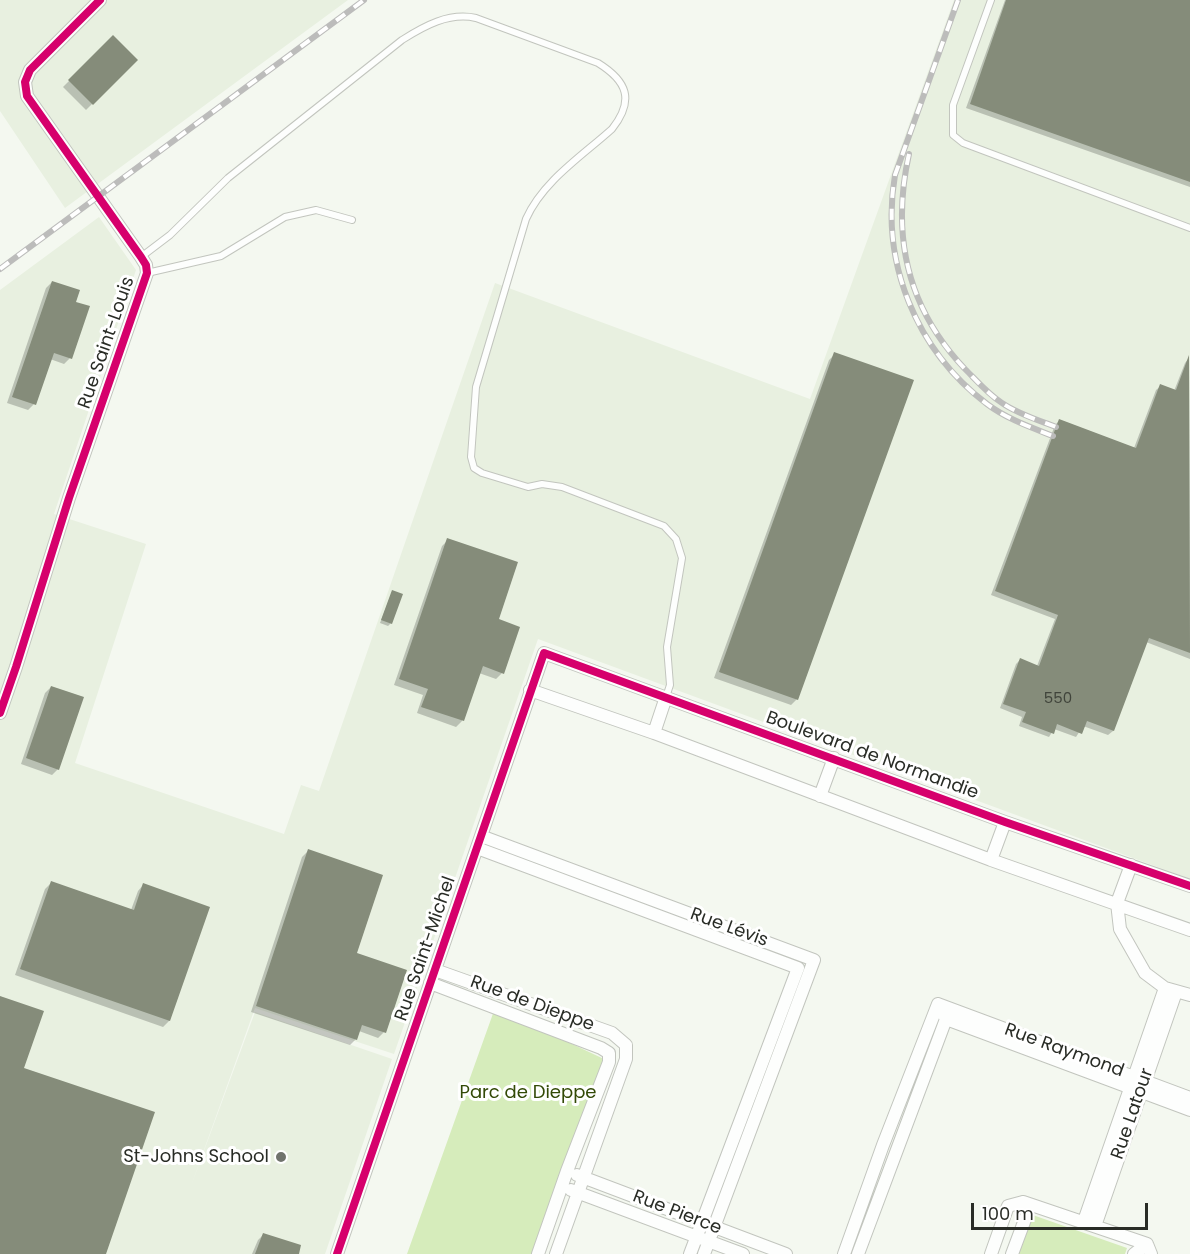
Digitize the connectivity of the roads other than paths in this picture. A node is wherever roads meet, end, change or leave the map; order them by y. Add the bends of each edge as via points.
1 (100, 0) edge
2 (992, 0) edge
3 (352, 220) dead end
4 (1190, 228) edge
5 (141, 257) junction
6 (147, 273) junction
7 (544, 653) joint
8 (530, 690) junction
9 (666, 697) junction
10 (0, 713) edge
11 (654, 733) junction
12 (834, 758) junction
13 (820, 796) junction
14 (1005, 822) junction
15 (479, 842) junction
16 (991, 860) junction
17 (1131, 864) junction
18 (1190, 886) edge
19 (644, 896) junction
20 (1117, 903) junction
21 (639, 909) junction
22 (1190, 930) edge
23 (814, 960) junction
24 (798, 968) junction
25 (435, 970) junction
26 (430, 983) junction
27 (1170, 990) junction
28 (1190, 994) edge
29 (938, 1004) junction
30 (946, 1019) junction
31 (626, 1045) junction
32 (609, 1053) junction
33 (1138, 1084) junction
34 (1190, 1098) edge
35 (755, 1100) junction
36 (1190, 1110) edge
37 (883, 1145) junction
38 (896, 1150) junction
39 (567, 1171) junction
40 (583, 1177) junction
41 (562, 1186) junction
42 (578, 1192) junction
43 (1023, 1202) junction
44 (1089, 1223) junction
45 (708, 1224) junction
46 (703, 1239) junction
47 (1149, 1249) edge
48 (337, 1254) edge
49 (538, 1254) edge
50 (556, 1254) edge
51 (690, 1254) edge
52 (704, 1254) edge
53 (744, 1254) edge
54 (786, 1254) edge
55 (844, 1254) edge
56 (858, 1254) edge
57 (991, 1254) edge
58 (1012, 1254) edge
59 (1134, 1254) edge

1 - 5 street, Rue Saint-Louis via 30,70 25,82 27,96
2 - 4 lane via 953,105 953,135 963,143
3 - 6 lane via 315,210 285,217 221,256
5 - 6 street, Rue Saint-Louis
5 - 9 lane via 170,235 228,178 422,28 465,15 598,63 614,73 625,96 620,118 543,191 526,219 476,387 471,457 474,468 482,473 528,487 562,487 664,526 676,539 682,558 667,647 670,685
6 - 10 street, Rue Saint-Louis
7 - 8 street, Rue Saint-Michel
7 - 9 street, Boulevard de Normandie
8 - 11 street
8 - 15 street, Rue Saint-Michel
9 - 11 street
9 - 12 street, Boulevard de Normandie
11 - 13 street
12 - 13 street, Boulevard de Normandie
12 - 14 street, Boulevard de Normandie
13 - 16 street
14 - 16 street
14 - 17 street, Boulevard de Normandie
15 - 19 street, Rue Lévis
15 - 21 street, Rue Lévis
15 - 25 street, Rue Saint-Michel
16 - 20 street
17 - 18 street, Boulevard de Normandie
17 - 20 street
19 - 21 street
19 - 23 street, Rue Lévis
20 - 22 street
20 - 27 street via 1120,928 1145,973
21 - 24 street, Rue Lévis
23 - 24 street
23 - 35 street
24 - 35 street
25 - 26 street, Rue Saint-Michel
25 - 31 street, Rue de Dieppe via 612,1033
26 - 32 street, Rue de Dieppe
26 - 48 street, Rue Saint-Michel
27 - 28 street
27 - 33 street, Rue Latour
29 - 30 street
29 - 33 street, Rue Raymond
29 - 37 street
30 - 33 street, Rue Raymond
30 - 38 street
31 - 32 street, Rue de Dieppe
31 - 40 street via 626,1059
32 - 39 street, Rue de Dieppe via 609,1062
33 - 34 street, Rue Raymond
33 - 36 street, Rue Raymond
33 - 44 street, Rue Latour
35 - 45 street
37 - 38 street
37 - 55 street
38 - 56 street
39 - 40 street, Rue Pierce
39 - 41 street, Rue de Dieppe
40 - 42 street
40 - 45 street, Rue Pierce
41 - 42 street, Rue Pierce
41 - 49 street, Rue de Dieppe
42 - 46 street, Rue Pierce
42 - 50 street
43 - 44 street
43 - 57 street via 1008,1206
43 - 58 street via 1027,1214
44 - 47 street
45 - 46 street
45 - 54 street, Rue Pierce
46 - 51 street
46 - 52 street
46 - 53 street, Rue Pierce
47 - 59 street

